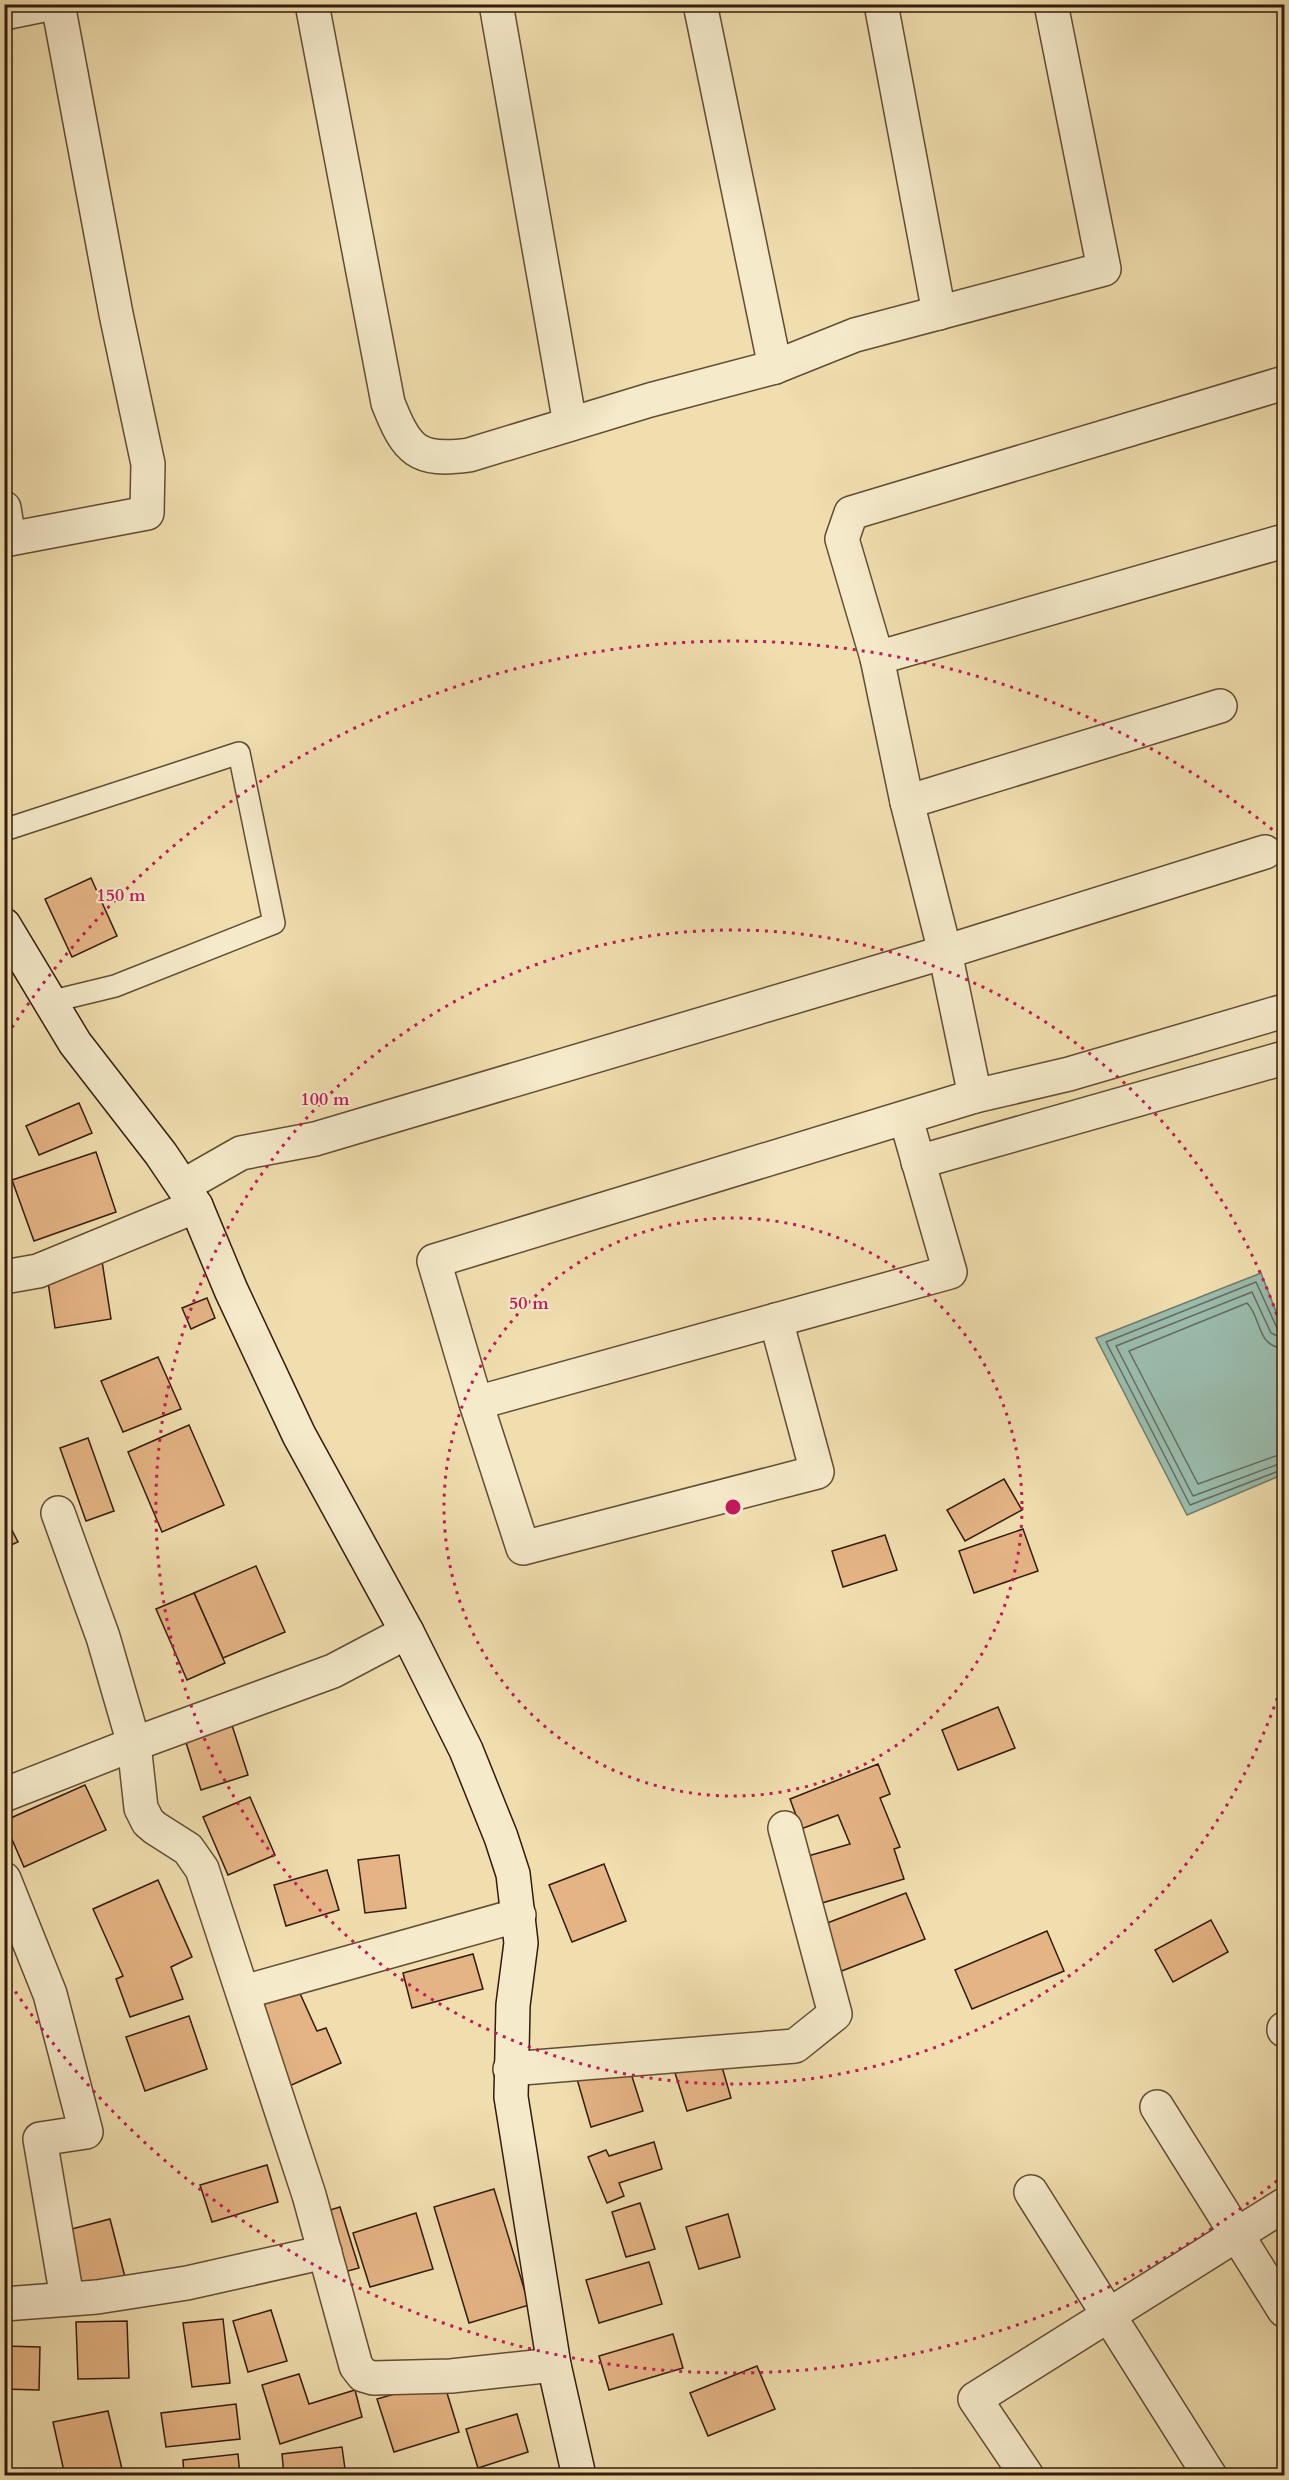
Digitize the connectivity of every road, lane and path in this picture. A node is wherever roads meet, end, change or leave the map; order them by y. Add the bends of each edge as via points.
1 (48, 4) edge
2 (58, 4) edge
3 (312, 4) edge
4 (496, 4) edge
5 (700, 4) edge
6 (881, 4) edge
7 (1051, 4) edge
8 (5, 11) edge
9 (939, 313) junction
10 (775, 367) junction
11 (1284, 383) edge
12 (570, 424) junction
13 (6, 529) edge
14 (1284, 541) edge
15 (877, 658) junction
16 (1220, 706) dead end
17 (906, 802) junction
18 (4, 830) edge
19 (1265, 852) dead end
20 (4, 925) edge
21 (945, 952) junction
22 (49, 1002) junction
23 (1284, 1011) edge
24 (1284, 1058) edge
25 (975, 1096) junction
26 (906, 1119) junction
27 (918, 1162) junction
28 (190, 1196) junction
29 (4, 1277) edge
30 (776, 1320) junction
31 (476, 1403) junction
32 (58, 1513) dead end
33 (407, 1632) junction
34 (134, 1744) junction
35 (4, 1795) edge
36 (784, 1828) dead end
37 (4, 1879) edge
38 (519, 1915) junction
39 (244, 1992) junction
40 (510, 2069) junction
41 (1157, 2107) dead end
42 (1031, 2192) dead end
43 (1284, 2205) edge
44 (1237, 2235) junction
45 (325, 2252) junction
46 (67, 2298) junction
47 (4, 2304) edge
48 (1284, 2310) edge
49 (1108, 2315) junction
50 (554, 2365) junction
51 (579, 2475) edge
52 (1026, 2475) edge
53 (1210, 2475) edge

1 - 8 street
2 - 13 street via 148,464 147,513
3 - 12 street via 388,404 399,432 413,448 438,459 469,455
4 - 12 street
5 - 10 street
6 - 9 street
7 - 9 street via 1104,269
9 - 10 street via 855,335
10 - 12 street
11 - 15 street via 851,513 842,539
14 - 15 street
15 - 17 street
16 - 17 street
17 - 21 street
18 - 22 lane via 239,753 274,922 115,986
19 - 21 street
20 - 22 street
21 - 25 street
21 - 28 street via 315,1138 241,1153
22 - 28 street via 75,1043
23 - 25 street via 1068,1074
24 - 27 street
25 - 26 street
26 - 27 street
26 - 31 street via 434,1261
27 - 30 street via 950,1272
28 - 29 street via 38,1271
28 - 33 street via 299,1435
30 - 31 street
30 - 31 street via 817,1472 523,1548
32 - 34 street via 103,1637
33 - 34 street via 333,1671
33 - 38 street via 466,1750 501,1837 513,1874
34 - 35 street
34 - 39 street via 141,1808 148,1822 188,1849 202,1869
36 - 40 street via 835,2014 795,2046
37 - 46 street via 50,1994 86,2132 40,2139
38 - 39 street
38 - 40 street via 521,1943
39 - 45 street
40 - 50 street via 511,2097
41 - 44 street
42 - 49 street
43 - 44 street
44 - 48 street
44 - 49 street
45 - 46 street via 188,2283
45 - 50 street via 356,2366 363,2374 373,2378 451,2376
46 - 47 street
49 - 52 street via 975,2399
49 - 53 street
50 - 51 street

